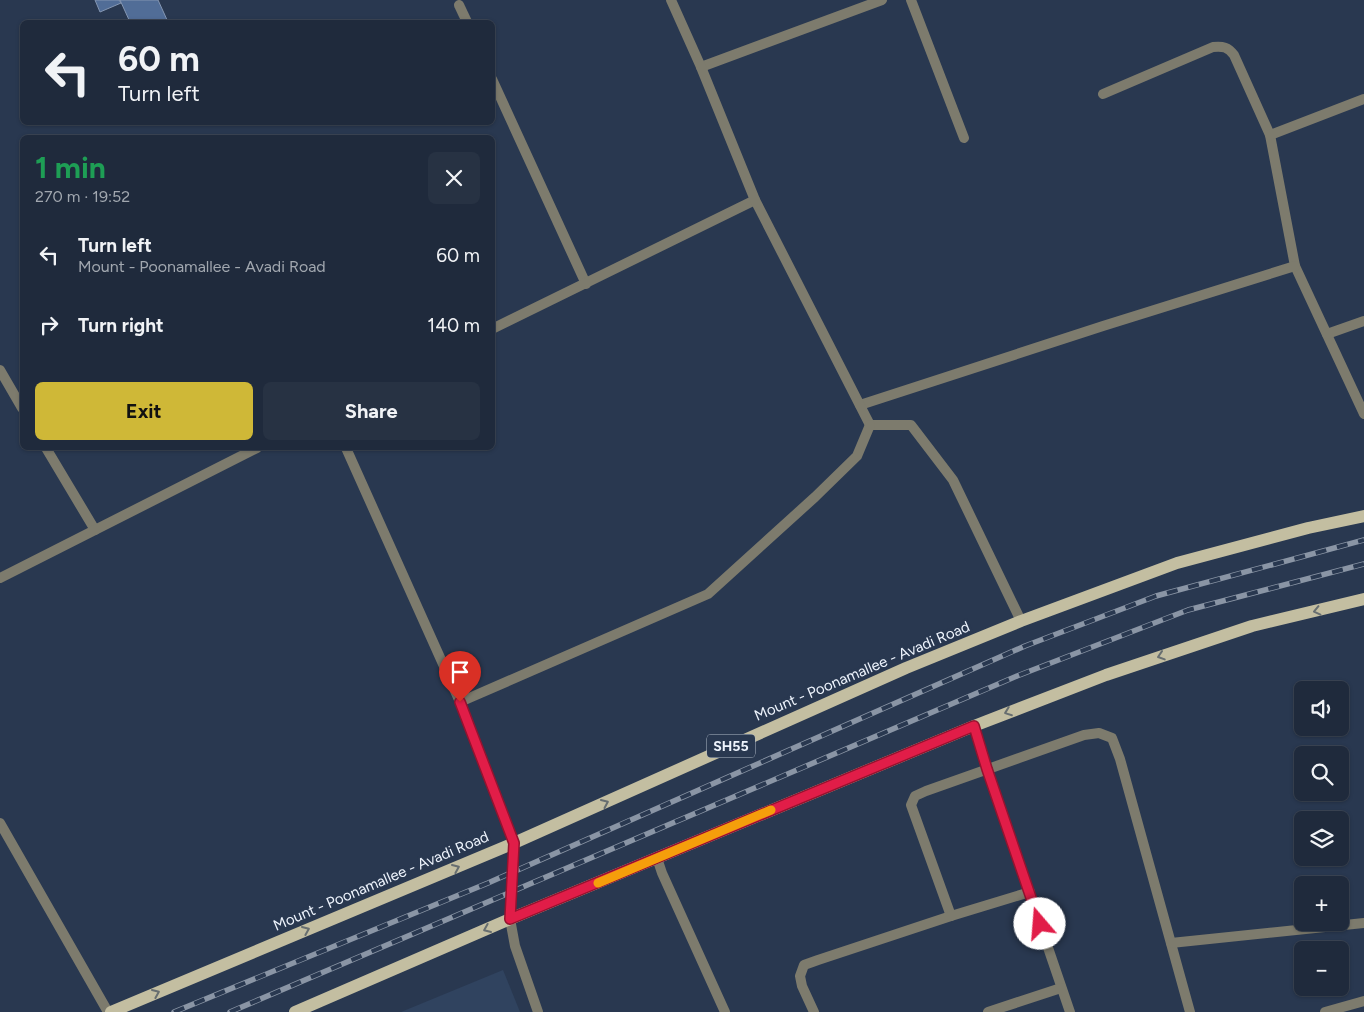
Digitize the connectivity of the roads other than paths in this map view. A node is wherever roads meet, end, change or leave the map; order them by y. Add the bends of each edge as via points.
1 (671, 0) edge
2 (882, 0) edge
3 (911, 0) edge
4 (459, 5) dead end
5 (466, 20) edge
6 (701, 67) junction
7 (495, 86) edge
8 (1103, 94) dead end
9 (1364, 99) edge
10 (1270, 135) junction
11 (964, 138) dead end
12 (755, 200) junction
13 (1296, 266) junction
14 (586, 284) junction
15 (1364, 321) edge
16 (495, 329) edge
17 (1326, 334) junction
18 (0, 370) edge
19 (20, 405) edge
20 (860, 405) junction
21 (1364, 414) edge
22 (870, 425) junction
23 (47, 450) edge
24 (253, 450) edge
25 (347, 450) edge
26 (1364, 516) edge
27 (95, 530) junction
28 (0, 578) edge
29 (1364, 599) edge
30 (1021, 621) junction
31 (460, 702) junction
32 (974, 726) junction
33 (987, 769) junction
34 (0, 823) edge
35 (514, 843) junction
36 (657, 858) junction
37 (1030, 892) junction
38 (950, 916) junction
39 (510, 919) junction
40 (1364, 923) edge
41 (1170, 943) junction
42 (1061, 988) junction
43 (1364, 1001) edge
44 (109, 1012) edge
45 (295, 1012) edge
46 (538, 1012) edge
47 (726, 1012) edge
48 (814, 1012) edge
49 (988, 1012) edge
50 (1070, 1012) edge
51 (1190, 1012) edge
52 (1324, 1012) edge

1 - 6 street
2 - 6 street
3 - 11 street
4 - 5 street
6 - 12 street
7 - 14 street
8 - 10 street via 1213,47 1224,46 1234,55
9 - 10 street
10 - 13 street
12 - 14 street
12 - 20 street
13 - 17 street
13 - 20 street
14 - 16 street
15 - 17 street
17 - 21 street
18 - 19 street
20 - 22 street
22 - 30 street via 911,425 953,480
22 - 31 street via 858,456 708,594
23 - 27 street
24 - 27 street
25 - 31 street
26 - 30 main road, Mount - Poonamallee - Avadi Road / SH55 via 1177,563
27 - 28 street
29 -> 32 main road via 1252,626 1106,675
35 -> 30 main road, Mount - Poonamallee - Avadi Road / SH55 via 906,668
31 - 35 street
32 - 33 street
32 - 36 main road
33 - 37 street
33 - 38 street via 915,796 911,805
33 - 41 street via 1084,735 1098,733 1112,738
34 - 44 street
35 - 39 street
44 -> 35 main road, Mount - Poonamallee - Avadi Road / SH55
36 - 39 main road
36 - 47 street
37 - 38 street
37 - 42 street
38 - 48 street via 804,965 801,981
39 -> 45 main road
39 - 46 street via 515,946
40 - 41 street
41 - 51 street
42 - 49 street
42 - 50 street
43 - 52 street

